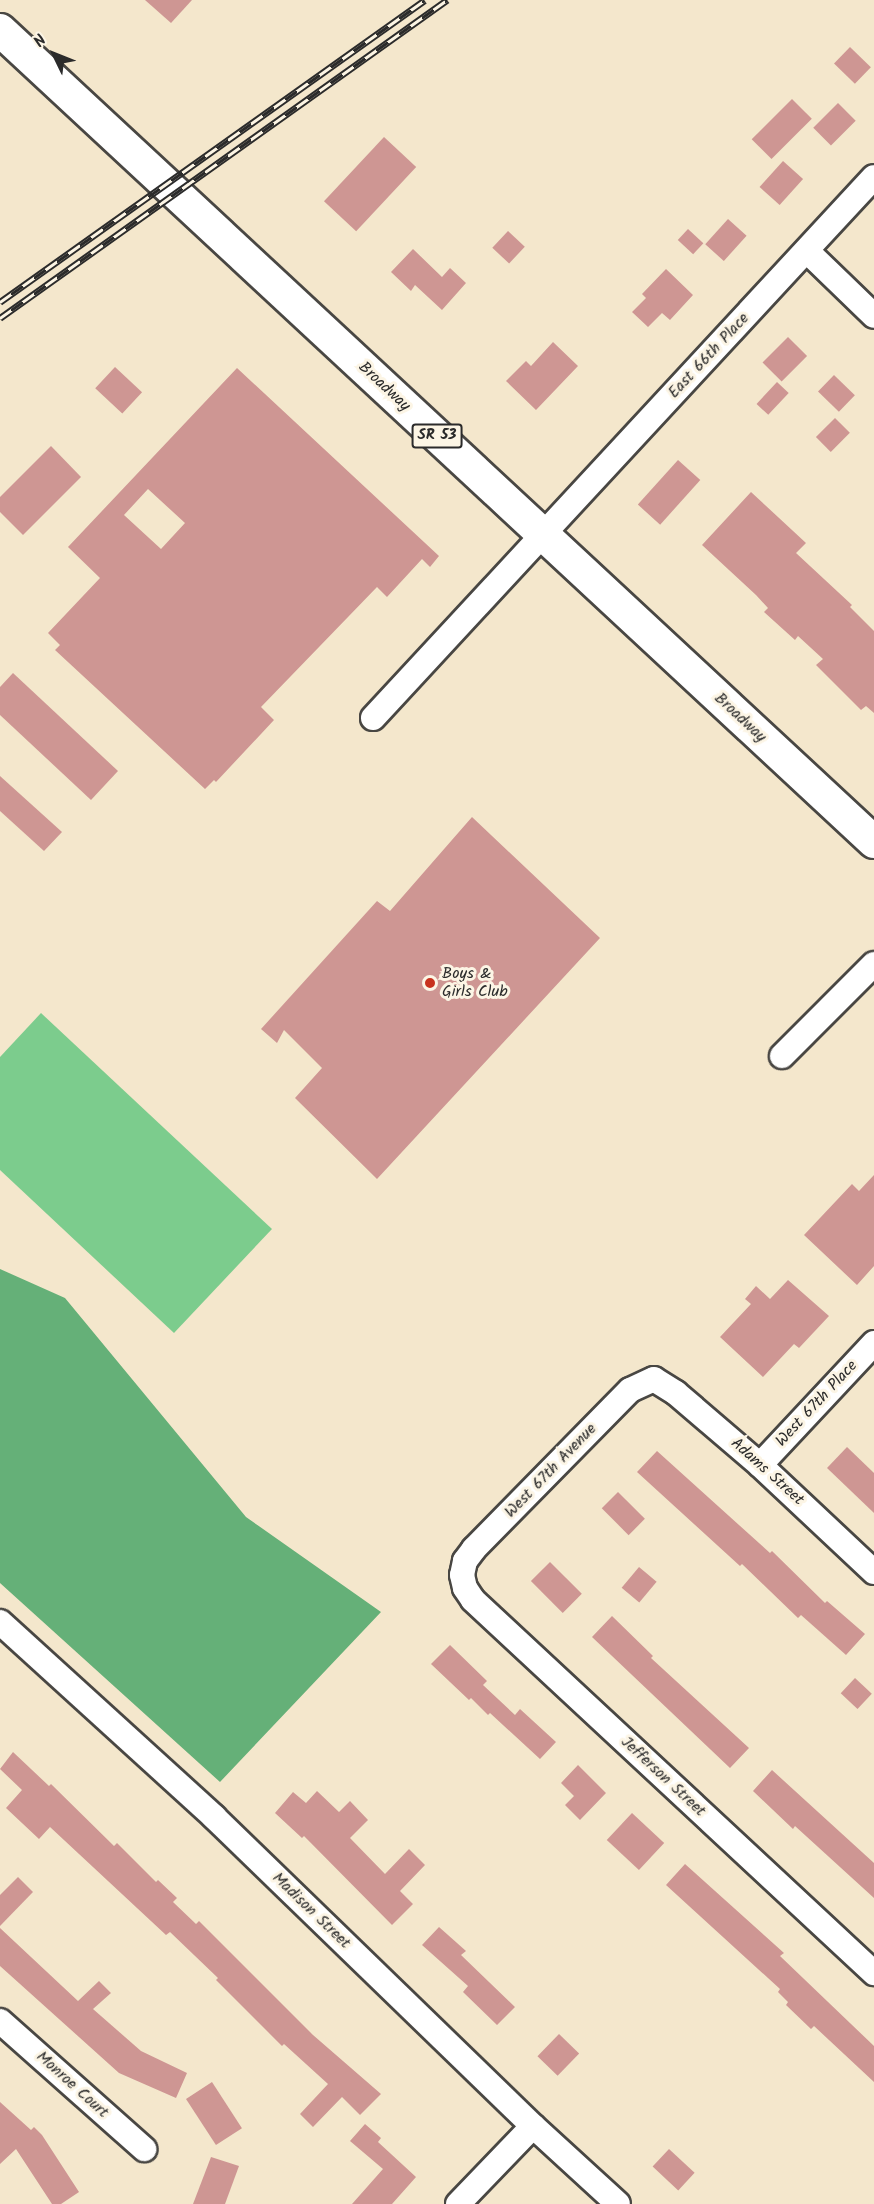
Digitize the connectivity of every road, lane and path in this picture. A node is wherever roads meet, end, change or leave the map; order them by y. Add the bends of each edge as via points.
1 (0, 30) edge
2 (874, 177) edge
3 (807, 251) junction
4 (874, 316) edge
5 (543, 535) junction
6 (373, 718) dead end
7 (874, 842) edge
8 (874, 964) edge
9 (782, 1056) dead end
10 (874, 1343) edge
11 (654, 1379) joint
12 (760, 1465) junction
13 (874, 1572) edge
14 (462, 1575) joint
15 (0, 1622) edge
16 (874, 1973) edge
17 (0, 2021) edge
18 (533, 2126) junction
19 (144, 2149) dead end
20 (458, 2204) edge
21 (618, 2204) edge

1 - 5 main road, Broadway / SR 53
2 - 3 street, East 66th Place
3 - 4 street
3 - 5 street, East 66th Place
5 - 6 street, East 66th Place
5 - 7 main road, Broadway / SR 53
8 - 9 street
10 - 12 street, West 67th Place
11 - 12 street, Adams Street
11 - 14 street, West 67th Avenue via 630,1390 474,1549 465,1561
12 - 13 street, Adams Street
14 - 16 street, Jefferson Street via 473,1600
15 - 18 street, Madison Street via 214,1817
17 - 19 street, Monroe Court
18 - 20 street
18 - 21 street, Madison Street

